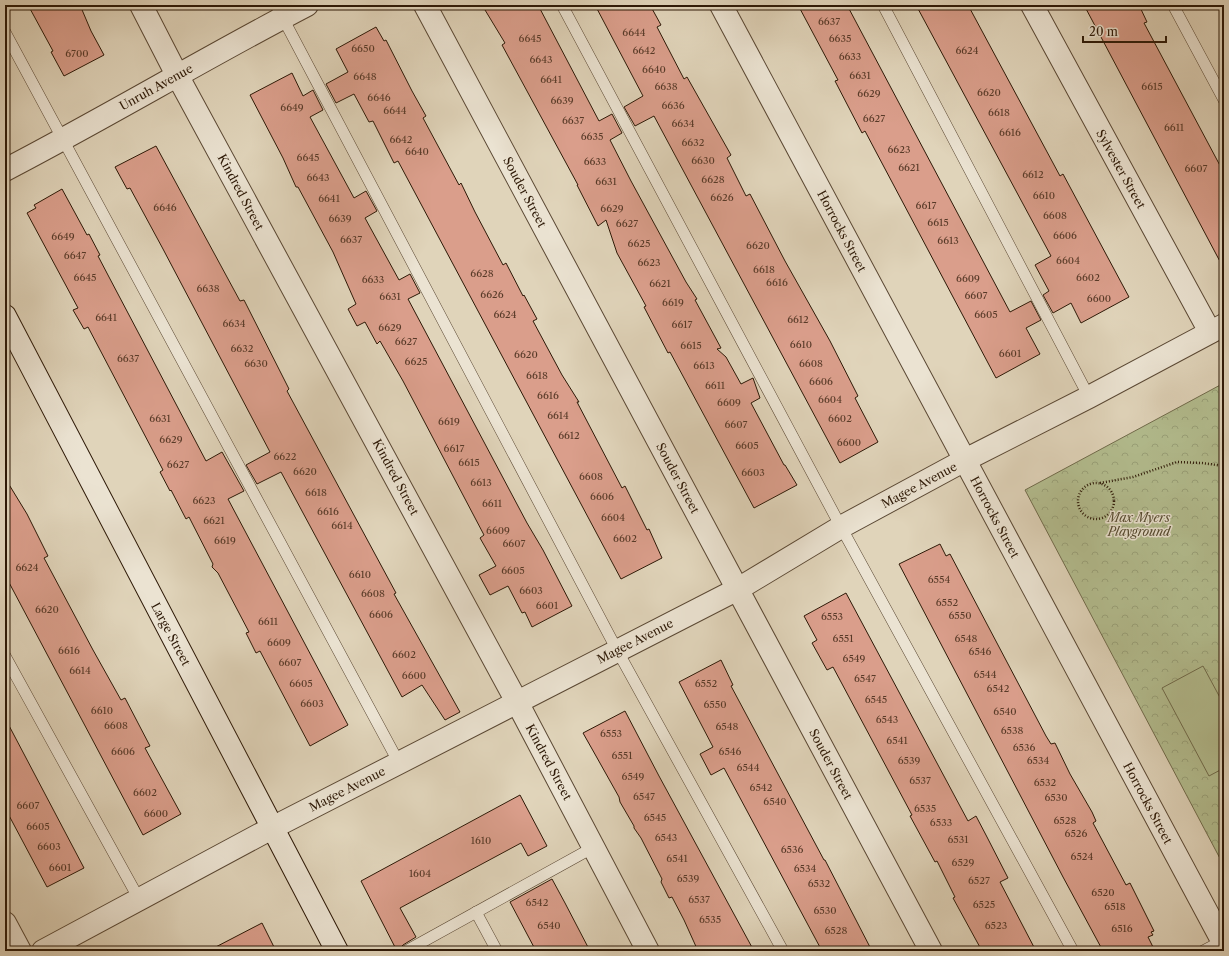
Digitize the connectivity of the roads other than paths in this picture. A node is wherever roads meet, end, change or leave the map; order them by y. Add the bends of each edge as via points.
1 (141, 5) edge
2 (306, 5) edge
3 (425, 5) edge
4 (562, 5) edge
5 (721, 5) edge
6 (883, 5) edge
7 (1032, 5) edge
8 (1173, 5) edge
9 (279, 11) edge
10 (5, 32) edge
11 (178, 75) junction
12 (1224, 100) edge
13 (62, 140) junction
14 (5, 170) edge
15 (5, 316) edge
16 (1217, 329) edge
17 (1089, 397) junction
18 (965, 460) junction
19 (841, 527) junction
20 (738, 589) junction
21 (617, 650) junction
22 (5, 656) edge
23 (517, 702) junction
24 (399, 763) junction
25 (272, 828) junction
26 (594, 848) junction
27 (139, 899) junction
28 (476, 912) junction
29 (5, 923) edge
30 (1223, 943) edge
31 (20, 951) edge
32 (43, 951) edge
33 (337, 951) edge
34 (406, 951) edge
35 (497, 951) edge
36 (648, 951) edge
37 (783, 951) edge
38 (931, 951) edge
39 (1073, 951) edge
40 (1203, 951) edge

1 - 11 street, Kindred Street
2 - 9 street, Unruh Avenue
3 - 20 street, Souder Street
4 - 19 lane
5 - 18 street, Horrocks Street
6 - 17 lane
7 - 16 street, Sylvester Street
8 - 12 lane
9 - 11 street, Unruh Avenue
9 - 21 lane
10 - 13 lane
11 - 13 street, Unruh Avenue
11 - 23 street, Kindred Street
13 - 14 street, Unruh Avenue
13 - 24 lane
15 - 25 street, Large Street
16 - 17 street, Magee Avenue
17 - 18 street, Magee Avenue
18 - 19 street, Magee Avenue
18 - 30 street, Horrocks Street
19 - 20 street, Magee Avenue
19 - 39 lane
20 - 21 street, Magee Avenue
20 - 38 street, Souder Street
21 - 23 street, Magee Avenue
21 - 37 lane
22 - 27 lane
23 - 24 street, Magee Avenue
23 - 26 street, Kindred Street
24 - 25 street, Magee Avenue
25 - 27 street, Magee Avenue
25 - 33 street, Large Street
26 - 28 lane
26 - 36 street, Kindred Street
27 - 32 street, Magee Avenue
28 - 34 lane
28 - 35 lane
29 - 31 street
30 - 40 lane

